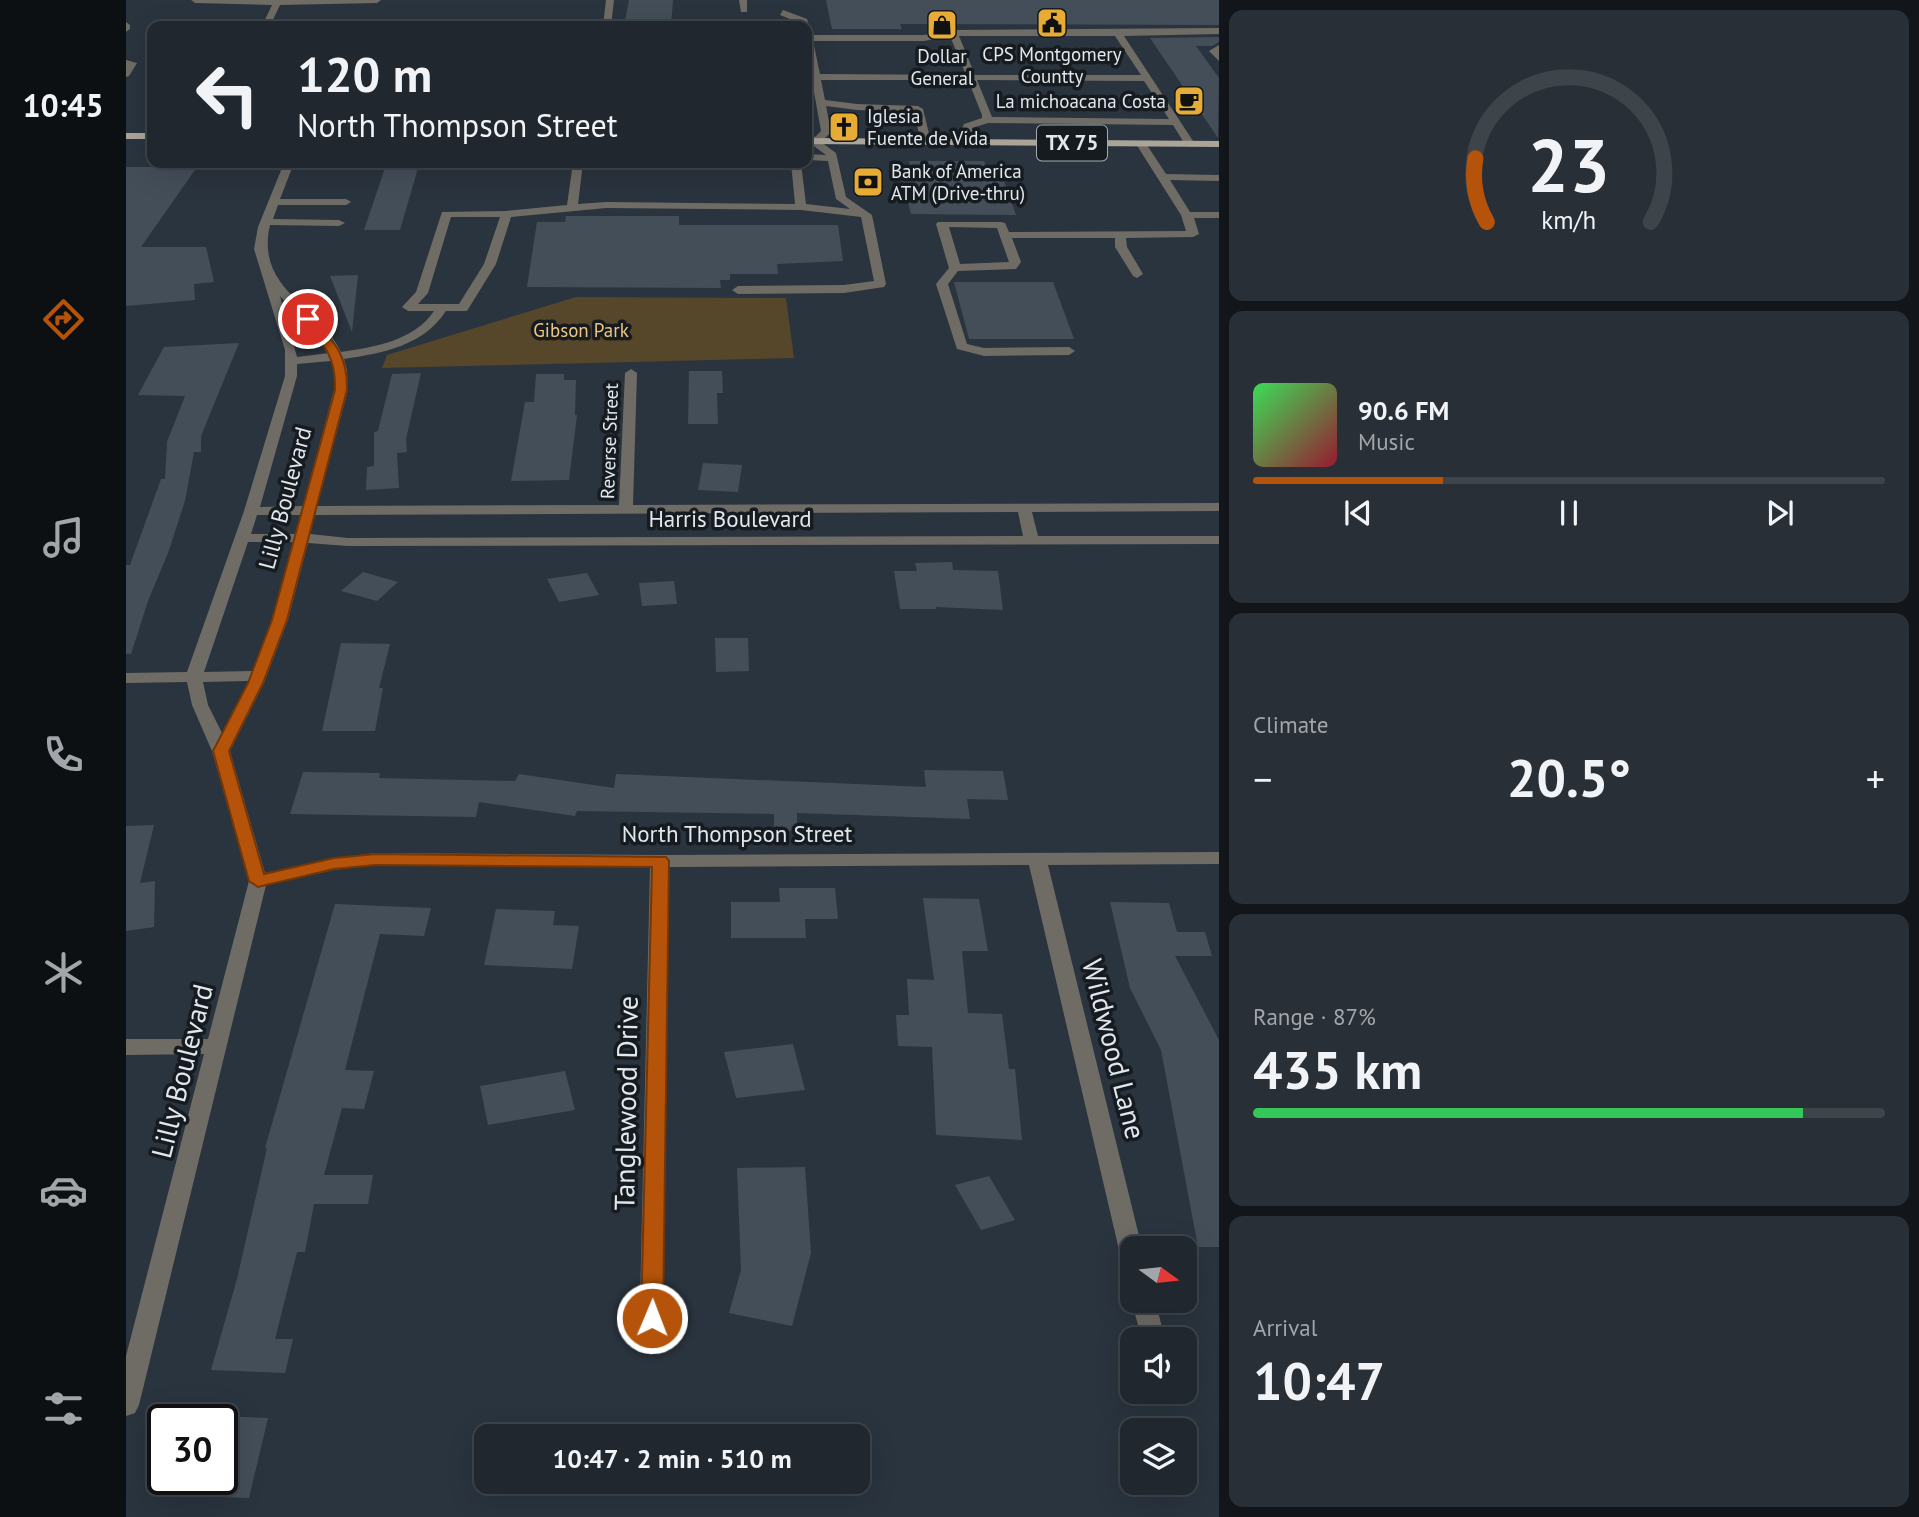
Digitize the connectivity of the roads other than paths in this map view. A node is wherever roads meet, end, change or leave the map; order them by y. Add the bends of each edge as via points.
1 (195, 0) edge
2 (377, 0) edge
3 (610, 0) edge
4 (743, 0) edge
5 (277, 3) junction
6 (744, 10) dead end
7 (781, 13) dead end
8 (268, 21) edge
9 (608, 21) edge
10 (804, 21) edge
11 (1219, 31) edge
12 (812, 33) edge
13 (953, 33) junction
14 (1118, 33) junction
15 (1219, 48) edge
16 (812, 57) edge
17 (1219, 58) edge
18 (126, 63) edge
19 (126, 74) edge
20 (816, 77) junction
21 (972, 78) junction
22 (1146, 78) junction
23 (821, 102) junction
24 (987, 120) junction
25 (1175, 122) junction
26 (126, 136) edge
27 (147, 136) edge
28 (812, 139) edge
29 (812, 140) edge
30 (812, 142) edge
31 (926, 142) junction
32 (970, 143) junction
33 (1141, 144) junction
34 (1190, 144) junction
35 (1219, 144) edge
36 (812, 158) edge
37 (832, 158) junction
38 (287, 168) edge
39 (577, 168) edge
40 (796, 168) edge
41 (1162, 177) junction
42 (1215, 178) edge
43 (1219, 189) edge
44 (274, 201) junction
45 (346, 202) dead end
46 (800, 207) junction
47 (572, 208) junction
48 (506, 214) junction
49 (866, 215) junction
50 (1187, 215) junction
51 (1219, 215) edge
52 (266, 222) junction
53 (338, 223) dead end
54 (1120, 234) junction
55 (1005, 235) junction
56 (954, 268) junction
57 (267, 273) junction
58 (1137, 274) dead end
59 (738, 290) dead end
60 (442, 308) junction
61 (1069, 351) dead end
62 (336, 356) junction
63 (291, 361) junction
64 (631, 373) dead end
65 (1219, 507) edge
66 (1024, 508) junction
67 (626, 509) junction
68 (251, 511) junction
69 (309, 511) junction
70 (242, 538) junction
71 (301, 538) junction
72 (1219, 540) edge
73 (1032, 541) junction
74 (126, 677) edge
75 (194, 677) junction
76 (258, 677) junction
77 (221, 751) junction
78 (1037, 858) junction
79 (1219, 858) edge
80 (660, 861) junction
81 (258, 881) junction
82 (218, 1046) junction
83 (126, 1047) edge
84 (1128, 1236) edge
85 (651, 1345) dead end
86 (126, 1405) edge

1 - 5 street
2 - 5 street
3 - 9 street
4 - 6 street
5 - 8 street
7 - 10 street
11 - 14 street
12 - 13 street via 933,38
13 - 14 street
13 - 21 street
14 - 22 street
15 - 17 street via 1214,51
16 - 20 street
18 - 19 street via 132,63
20 - 21 street
20 - 23 street
21 - 22 street
21 - 24 street
22 - 25 street
23 - 28 street via 826,132
23 - 31 street via 918,108
24 - 25 street
24 - 32 street via 968,126
25 - 34 street
26 - 27 main road
29 - 31 main road, TX 75
30 - 37 street
31 - 32 main road, TX 75
32 - 33 main road, TX 75
33 - 34 main road, TX 75
33 - 41 street
34 - 35 main road, TX 75
36 - 37 street
37 - 49 street via 841,199
38 - 44 street, Lilly Boulevard
39 - 47 street
40 - 46 street
41 - 42 street
41 - 50 street
42 - 43 street
44 - 45 street
44 - 52 street, Lilly Boulevard
46 - 47 street
46 - 49 street
47 - 48 street
48 - 60 street via 503,233 483,279 463,308
48 - 60 street via 446,214 422,293 408,306
49 - 59 street via 880,284
50 - 51 street
50 - 54 street via 1193,234
52 - 53 street
52 - 57 street, Lilly Boulevard via 260,249
54 - 55 street
54 - 58 street via 1121,247
55 - 56 street via 1016,262 1012,267
55 - 56 street via 1001,225 942,224
56 - 61 street via 942,284 961,346 984,352
57 - 62 street, Lilly Boulevard
57 - 63 street, Lilly Boulevard
60 - 62 street via 430,325 395,344
62 - 63 street
62 - 69 street, Lilly Boulevard via 341,390
63 - 68 street, Lilly Boulevard via 281,417
64 - 67 street, Reverse Street
65 - 66 street, Harris Boulevard
66 - 67 street, Harris Boulevard
66 - 73 street
67 - 69 street, Harris Boulevard
68 - 69 street, Harris Boulevard
68 - 70 street, Lilly Boulevard
69 - 71 street, Lilly Boulevard
70 - 71 street, Harris Boulevard
70 - 75 street, Lilly Boulevard
71 - 73 street, Harris Boulevard via 348,542
71 - 76 street, Lilly Boulevard
72 - 73 street, Harris Boulevard
74 - 75 street
75 - 76 street
75 - 77 street, Lilly Boulevard via 200,705
76 - 77 street, Lilly Boulevard
77 - 81 street, Lilly Boulevard
78 - 79 street, North Thompson Street
78 - 80 street, North Thompson Street
78 - 84 street, Wildwood Lane
80 - 81 street, North Thompson Street via 376,859
80 - 85 street, Tanglewood Drive
81 - 82 street, Lilly Boulevard
82 - 83 street
82 - 86 street, Lilly Boulevard

